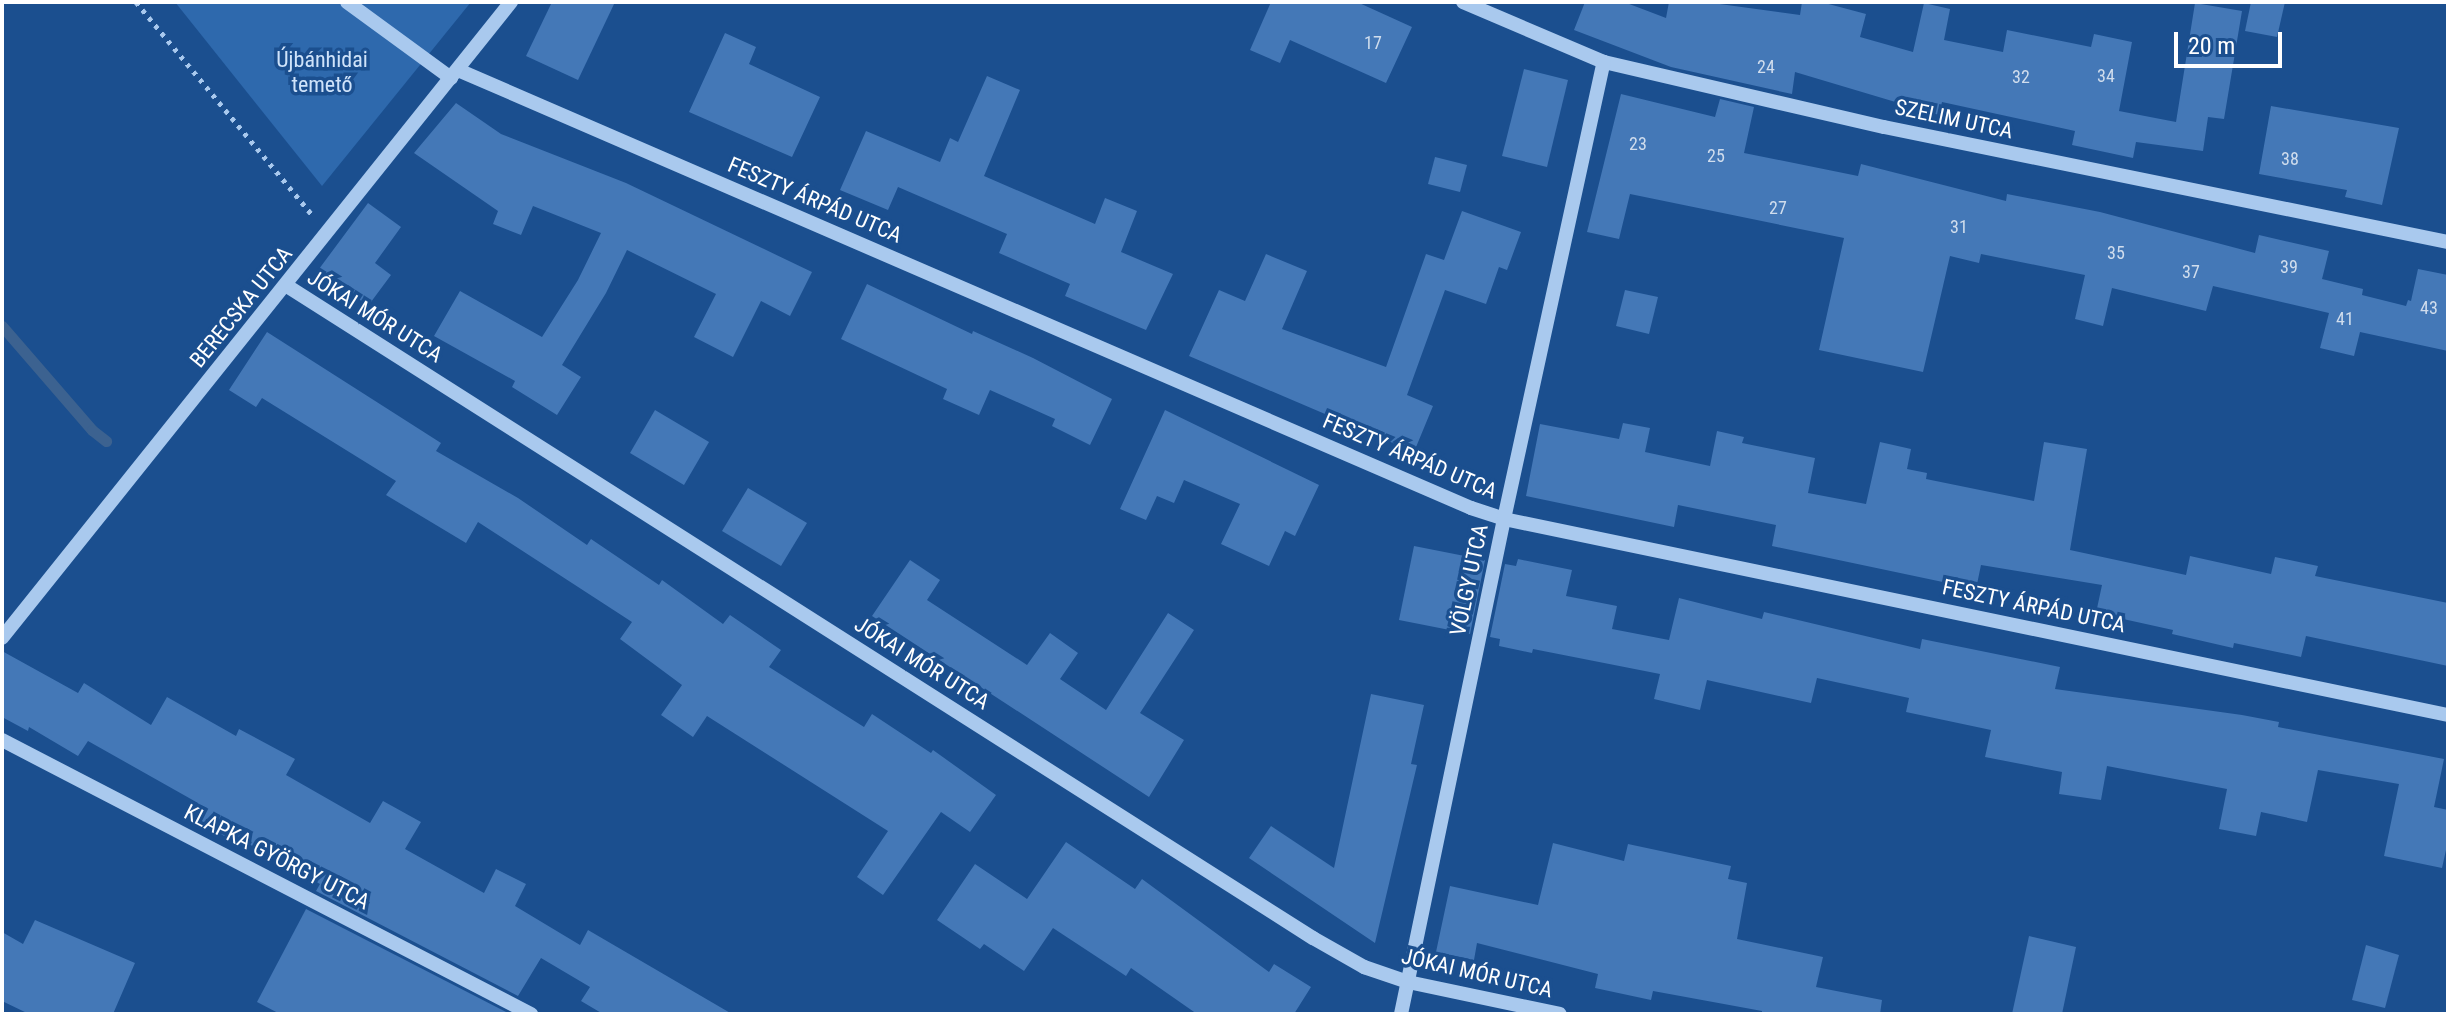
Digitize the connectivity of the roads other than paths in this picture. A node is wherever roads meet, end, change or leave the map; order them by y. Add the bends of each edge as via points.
1 (347, 2) edge
2 (511, 2) edge
3 (1463, 2) edge
4 (1604, 62) junction
5 (454, 74) junction
6 (2448, 242) edge
7 (287, 286) junction
8 (1504, 519) junction
9 (2, 638) edge
10 (2448, 715) edge
11 (2, 740) edge
12 (1408, 982) junction
13 (531, 1014) edge
14 (1401, 1014) edge
15 (1560, 1014) edge

1 - 5 street, FESZTY ÁRPÁD UTCA
2 - 5 street, BERECSKA UTCA
3 - 4 street, SZELIM UTCA
4 - 6 street, SZELIM UTCA via 1884,127
4 - 8 street, VÖLGY UTCA
5 - 7 street, BERECSKA UTCA
5 - 8 street, FESZTY ÁRPÁD UTCA
7 - 9 street, BERECSKA UTCA
7 - 12 street, JÓKAI MÓR UTCA via 1313,938 1364,967
8 - 10 street, FESZTY ÁRPÁD UTCA
8 - 12 street, VÖLGY UTCA
11 - 13 street, KLAPKA GYÖRGY UTCA
12 - 14 street, VÖLGY UTCA
12 - 15 street, JÓKAI MÓR UTCA

